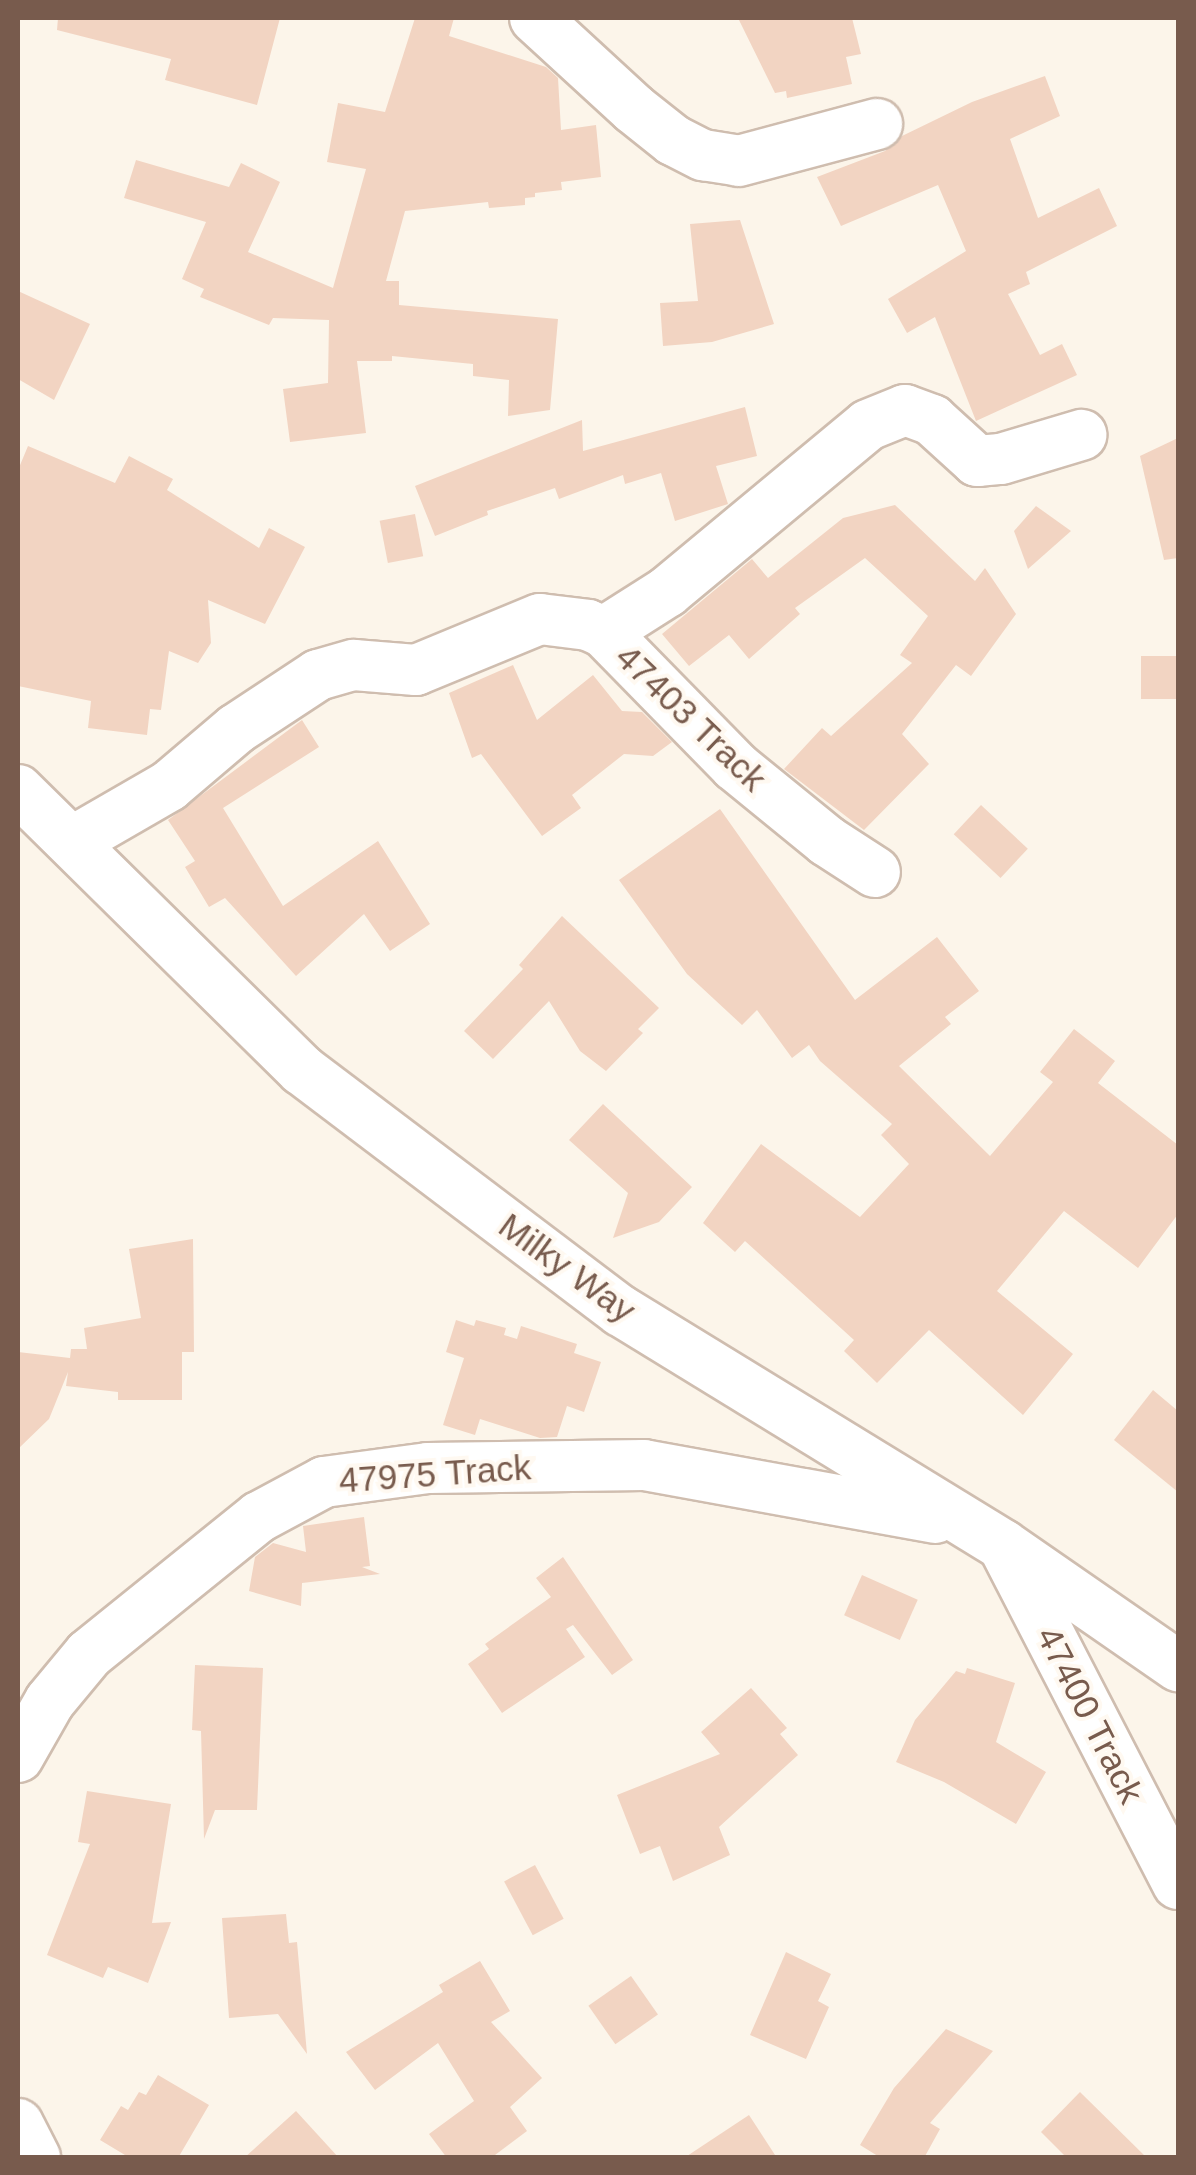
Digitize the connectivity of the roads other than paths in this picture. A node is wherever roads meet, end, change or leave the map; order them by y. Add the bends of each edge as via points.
1 (536, 18) edge
2 (877, 124) dead end
3 (1081, 435) dead end
4 (604, 632) junction
5 (18, 790) edge
6 (72, 842) junction
7 (875, 872) dead end
8 (959, 1522) junction
9 (1002, 1544) junction
10 (1178, 1666) edge
11 (18, 1757) edge
12 (1178, 1884) edge
13 (18, 2124) edge
14 (35, 2158) edge

1 - 2 street via 634,109 703,155 739,161
3 - 4 street via 977,461 932,420 905,410 868,425 680,581
4 - 6 street, 47403 Track via 540,619 416,670 354,665 318,675 236,729 169,786
4 - 7 street, 47403 Track via 735,766
5 - 6 street, Milky Way
6 - 8 street, Milky Way via 302,1070 621,1310
8 - 9 street, Milky Way
8 - 11 street, 47975 Track via 644,1464 428,1468 324,1482 259,1517 89,1654 50,1701
9 - 10 street, Milky Way
9 - 12 street, 47400 Track
13 - 14 street

